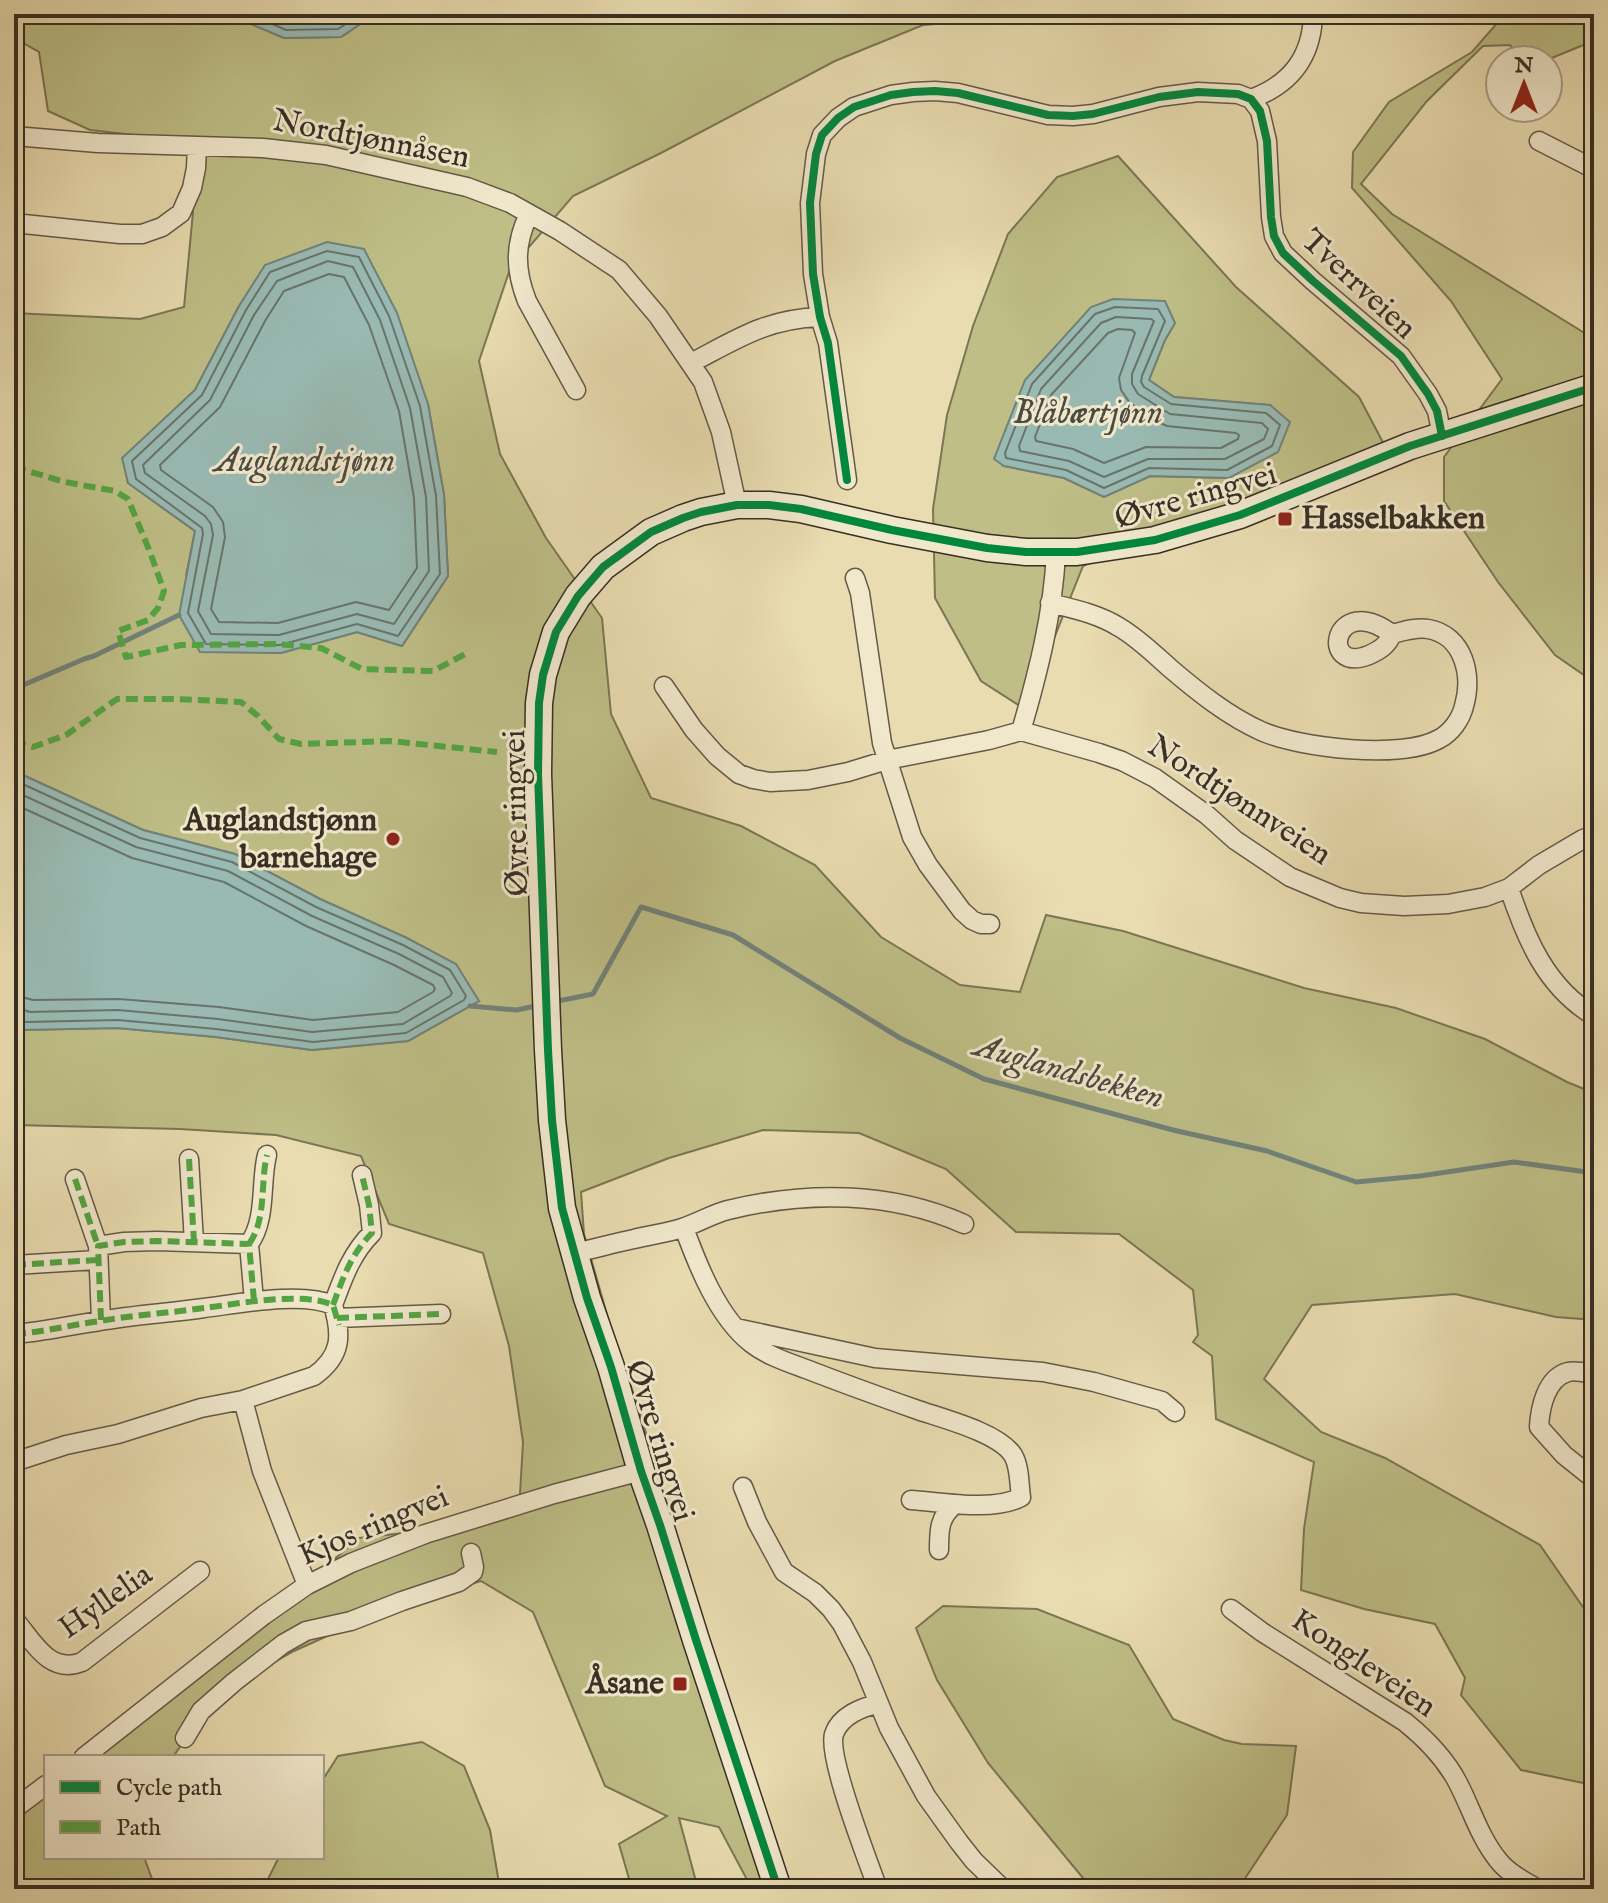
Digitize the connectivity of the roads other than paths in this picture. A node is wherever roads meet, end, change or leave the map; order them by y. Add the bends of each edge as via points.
1 (1313, 14) edge
2 (1251, 99) junction
3 (14, 136) edge
4 (1539, 141) dead end
5 (197, 146) junction
6 (1594, 169) edge
7 (529, 214) junction
8 (14, 223) edge
9 (820, 317) junction
10 (691, 363) junction
11 (1594, 387) edge
12 (576, 390) dead end
13 (1442, 436) junction
14 (847, 480) dead end
15 (737, 505) junction
16 (1056, 553) junction
17 (855, 578) dead end
18 (1050, 603) junction
19 (1392, 634) dead end
20 (664, 686) dead end
21 (1021, 731) junction
22 (887, 760) junction
23 (1594, 835) edge
24 (1509, 888) junction
25 (990, 924) dead end
26 (1594, 1016) edge
27 (267, 1155) dead end
28 (189, 1159) dead end
29 (362, 1175) dead end
30 (75, 1179) dead end
31 (964, 1224) dead end
32 (684, 1228) junction
33 (194, 1242) junction
34 (249, 1244) junction
35 (98, 1253) junction
36 (574, 1253) junction
37 (14, 1265) edge
38 (254, 1301) junction
39 (335, 1311) junction
40 (441, 1314) dead end
41 (101, 1320) junction
42 (736, 1328) junction
43 (14, 1334) edge
44 (1594, 1374) edge
45 (243, 1400) junction
46 (1175, 1412) dead end
47 (14, 1462) edge
48 (641, 1471) junction
49 (1594, 1479) edge
50 (743, 1487) dead end
51 (911, 1500) dead end
52 (955, 1504) junction
53 (939, 1550) dead end
54 (471, 1553) dead end
55 (200, 1571) dead end
56 (307, 1585) junction
57 (1231, 1609) dead end
58 (14, 1619) edge
59 (878, 1704) junction
60 (185, 1738) dead end
61 (87, 1755) edge
62 (44, 1786) edge
63 (14, 1809) edge
64 (778, 1889) edge
65 (878, 1889) edge
66 (1003, 1889) edge
67 (1538, 1889) edge

1 - 2 street via 1302,61 1276,87
2 - 9 street via 1198,92 1093,114 1048,115 935,91 891,95 854,107 822,135 816,154 810,226
2 - 13 street, Tverrveien via 1260,111 1267,141 1271,217 1283,253 1401,356 1437,411
3 - 5 street, Nordtjønnåsen
4 - 6 street
5 - 7 street, Nordtjønnåsen via 326,155 467,187
5 - 8 street via 192,188 181,213 162,227 120,234
7 - 10 street, Nordtjønnåsen via 619,270
7 - 12 street via 517,252 521,286
9 - 10 street via 761,327
9 - 14 street
10 - 15 street, Nordtjønnåsen via 715,412
11 - 13 street, Øvre ringvei
13 - 16 street, Øvre ringvei via 1206,526 1139,543
15 - 16 street, Øvre ringvei via 801,509 987,548
15 - 36 street, Øvre ringvei via 701,512 651,532 603,567 556,632 543,675 538,728 548,1050 558,1181
16 - 18 street
17 - 22 street
18 - 19 street via 1118,626 1207,698 1262,731 1345,749 1424,745 1442,738 1464,709 1464,659 1445,634 1418,628
18 - 21 street
20 - 22 street via 717,756 753,779 808,780
21 - 22 street
21 - 24 street, Nordtjønnveien via 1122,761 1155,778 1273,867 1340,898 1404,906 1448,904
22 - 25 street via 912,837 928,865 962,911
23 - 24 street, Nordtjønnveien
24 - 26 street via 1538,959 1566,996
27 - 34 street via 257,1234
28 - 33 street
29 - 39 street via 372,1233 348,1264
30 - 35 street
31 - 32 street via 875,1199 817,1197 728,1210
32 - 36 street
32 - 42 street via 713,1295
33 - 34 street
33 - 35 street via 124,1242
34 - 38 street
35 - 37 street
35 - 41 street
36 - 48 street, Øvre ringvei
38 - 39 street via 322,1300
38 - 41 street
39 - 40 street
39 - 45 street via 339,1342 321,1371
41 - 43 street
42 - 46 street via 875,1358 1043,1372 1162,1401
42 - 52 street via 768,1353 1004,1445 1016,1464 1021,1497
44 - 49 street via 1569,1371 1557,1379 1543,1402 1539,1427
45 - 47 street
45 - 56 street via 262,1471
48 - 56 street, Kjos ringvei via 425,1534
48 - 64 street, Øvre ringvei
50 - 59 street via 784,1572 815,1593 842,1624
51 - 52 street
52 - 53 street via 940,1525
54 - 60 street, Kjos ringvei via 473,1572 459,1582 351,1621 306,1631 283,1644 201,1711
55 - 58 street, Hyllelia via 72,1666 46,1657
56 - 61 street, Kjos ringvei
57 - 67 street, Kongleveien via 1426,1740 1456,1779 1499,1863
59 - 65 street via 843,1720 833,1745
59 - 66 street via 926,1796 974,1861
62 - 63 street

